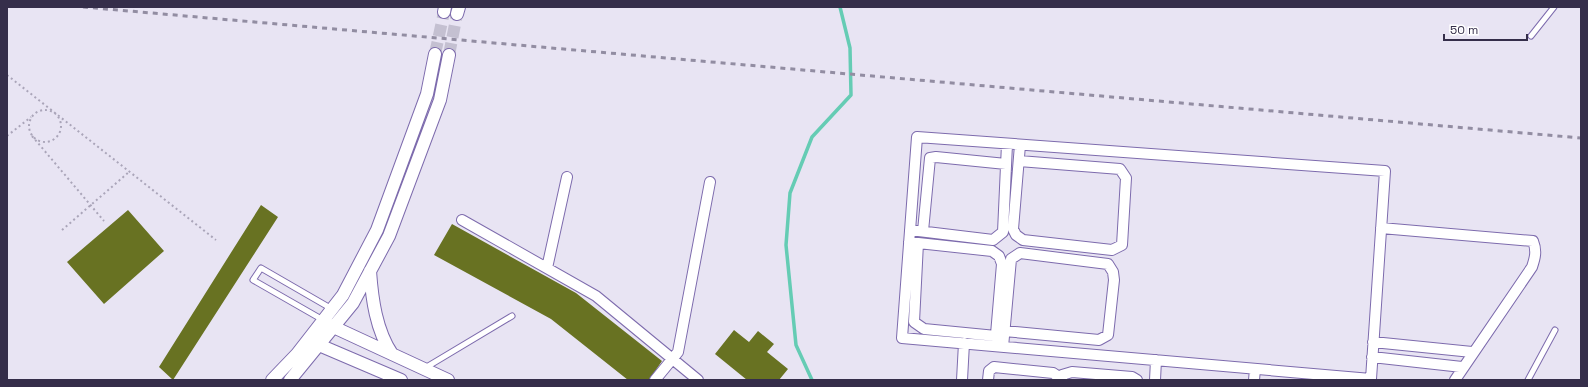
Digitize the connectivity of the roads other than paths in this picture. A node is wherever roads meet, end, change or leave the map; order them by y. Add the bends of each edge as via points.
1 (1554, 7) edge
2 (1531, 36) dead end
3 (435, 54) tunnel mouth
4 (449, 55) tunnel mouth
5 (1007, 144) junction
6 (1020, 145) junction
7 (1019, 161) junction
8 (1006, 164) junction
9 (567, 177) dead end
10 (710, 182) dead end
11 (462, 220) dead end
12 (1381, 228) junction
13 (910, 230) junction
14 (923, 231) junction
15 (914, 243) junction
16 (547, 268) junction
17 (370, 271) junction
18 (332, 309) junction
19 (512, 316) dead end
20 (322, 321) junction
21 (334, 327) junction
22 (1555, 330) dead end
23 (308, 340) junction
24 (1000, 340) junction
25 (1373, 342) junction
26 (964, 343) junction
27 (319, 345) junction
28 (1472, 352) junction
29 (392, 354) junction
30 (1372, 357) junction
31 (672, 359) junction
32 (1156, 360) junction
33 (1462, 367) junction
34 (424, 369) junction
35 (1255, 369) junction
36 (272, 380) edge
37 (290, 380) edge
38 (401, 380) edge
39 (448, 380) edge
40 (655, 380) edge
41 (698, 380) edge
42 (962, 380) edge
43 (988, 380) edge
44 (1058, 380) edge
45 (1062, 380) edge
46 (1137, 380) edge
47 (1155, 380) edge
48 (1254, 380) edge
49 (1455, 380) edge
50 (1528, 380) edge

1 - 2 lane
3 - 18 street via 427,94 377,230 343,295
4 - 17 street via 440,100 389,236
5 - 6 street
5 - 8 street
5 - 13 street via 917,137
6 - 7 street
6 - 12 street via 1385,171
7 - 7 street via 1120,169 1126,178 1122,245 1112,250 1023,240 1016,235 1013,229
8 - 14 street via 930,158
8 - 14 street via 1003,232 999,237 993,240
9 - 16 street
10 - 31 street via 678,352
11 - 16 street
12 - 25 street
12 - 28 street via 1533,241 1536,256 1532,267
13 - 14 street
13 - 15 street
15 - 24 street via 914,322 924,329
15 - 24 street via 992,251 999,256 1002,264
15 - 26 street via 902,338
16 - 31 street via 596,296
17 - 21 street via 353,303
17 - 29 street via 379,326 384,342
18 - 20 street
18 - 20 lane via 261,268 253,280
19 - 34 lane
20 - 21 street
20 - 23 street
21 - 27 street
21 - 29 street
22 - 50 lane
23 - 27 street
23 - 36 street
24 - 24 street via 1011,259 1015,255 1020,253 1108,264 1114,280 1108,335 1105,338
24 - 26 street
24 - 32 street
25 - 28 street
25 - 30 street
26 - 42 street
27 - 37 street
27 - 38 street
28 - 33 street
29 - 34 street
30 - 33 street
30 - 35 street via 1370,379
31 - 40 street
31 - 41 street
32 - 35 street
32 - 47 street
33 - 49 street
34 - 39 street
35 - 48 street
43 - 44 street via 989,371 994,367 1052,373
45 - 46 street via 1062,375 1072,372 1132,377

